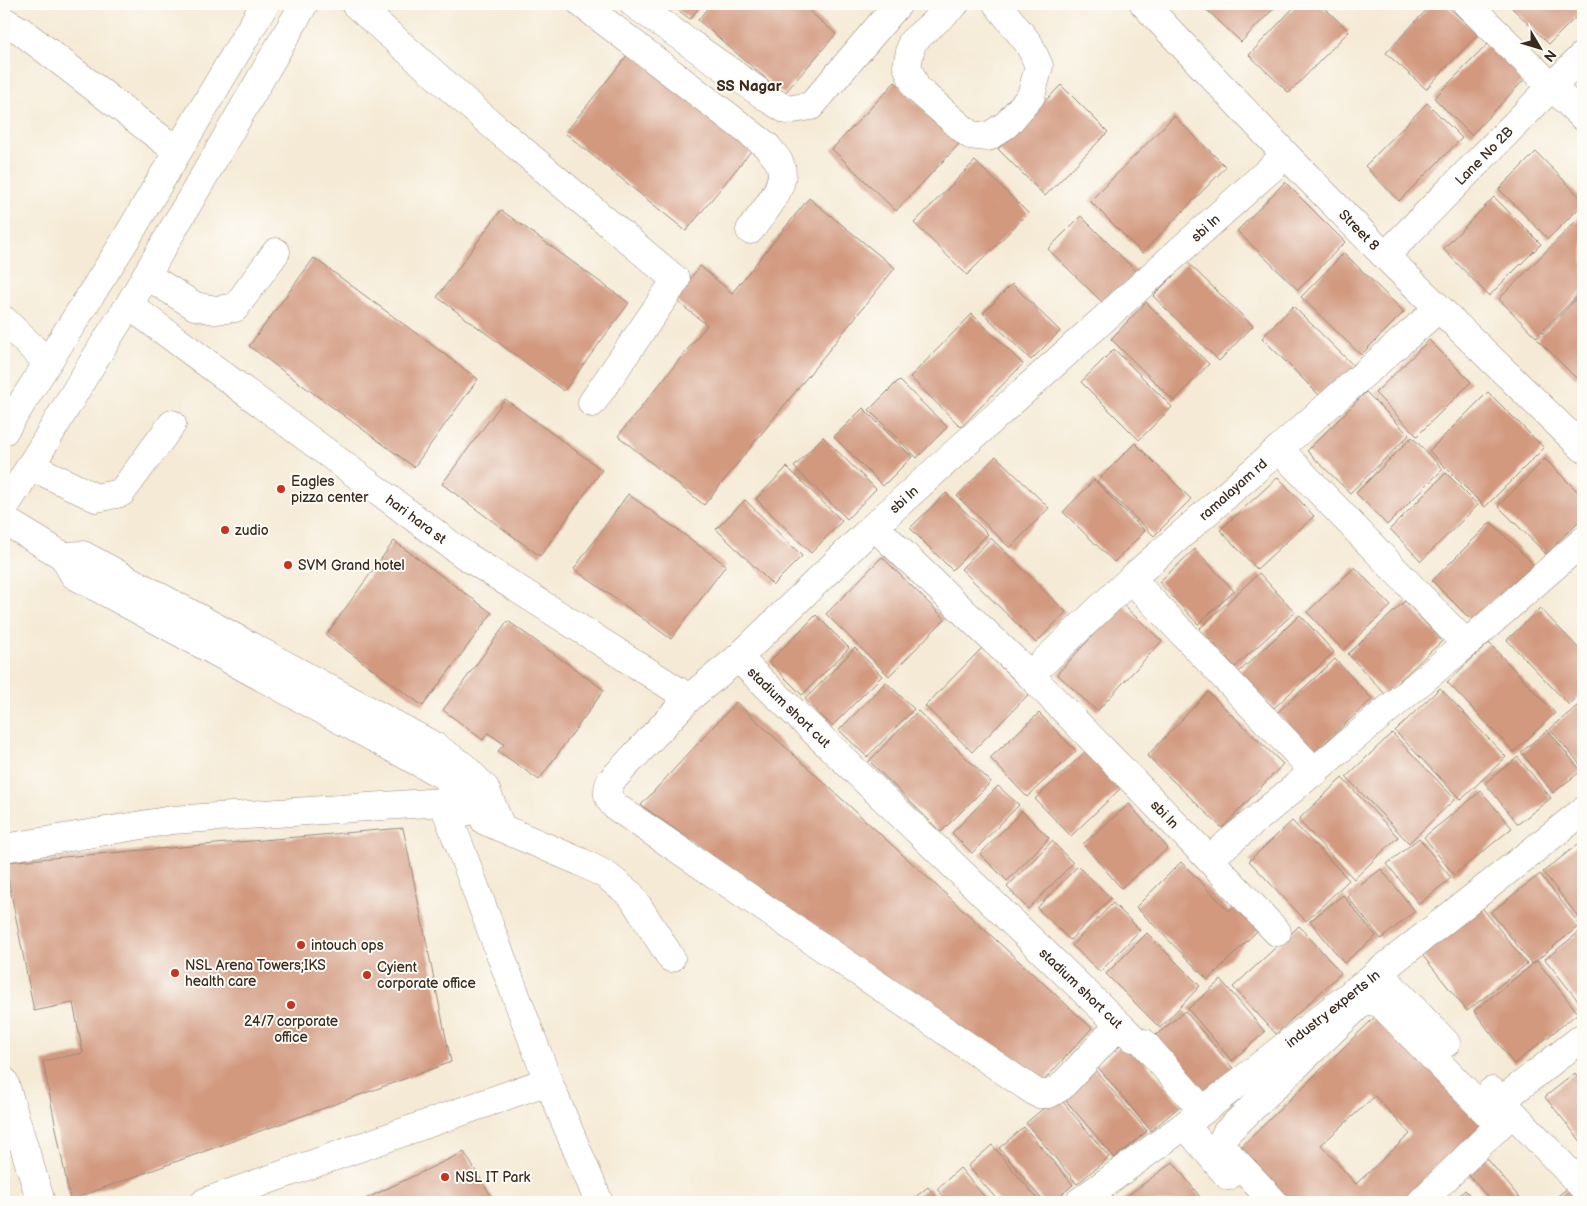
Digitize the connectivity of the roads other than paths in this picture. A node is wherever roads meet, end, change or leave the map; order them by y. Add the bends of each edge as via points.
1 (265, 4) edge
2 (304, 4) edge
3 (355, 4) edge
4 (582, 4) edge
5 (634, 4) edge
6 (898, 4) edge
7 (956, 4) edge
8 (996, 4) edge
9 (1144, 4) edge
10 (1467, 4) edge
11 (4, 21) edge
12 (1583, 55) edge
13 (1551, 87) junction
14 (1583, 117) edge
15 (177, 151) junction
16 (1286, 156) junction
17 (750, 230) dead end
18 (276, 252) dead end
19 (1385, 256) junction
20 (146, 275) junction
21 (129, 305) junction
22 (1439, 308) junction
23 (4, 320) edge
24 (47, 362) junction
25 (592, 403) dead end
26 (172, 424) dead end
27 (4, 431) edge
28 (1583, 448) edge
29 (1279, 449) junction
30 (31, 466) junction
31 (4, 508) edge
32 (4, 520) edge
33 (874, 526) junction
34 (1583, 541) edge
35 (73, 562) junction
36 (1131, 579) junction
37 (1466, 644) junction
38 (738, 658) junction
39 (1030, 675) junction
40 (689, 698) junction
41 (1315, 772) junction
42 (454, 807) junction
43 (1583, 811) edge
44 (501, 827) junction
45 (4, 848) edge
46 (1209, 859) junction
47 (1277, 932) dead end
48 (671, 958) dead end
49 (1378, 972) junction
50 (1132, 1035) junction
51 (1583, 1037) edge
52 (4, 1081) edge
53 (548, 1081) junction
54 (1504, 1113) junction
55 (1194, 1118) junction
56 (1583, 1188) edge
57 (40, 1202) edge
58 (205, 1202) edge
59 (599, 1202) edge
60 (1079, 1202) edge
61 (1250, 1202) edge
62 (1274, 1202) edge
63 (1421, 1202) edge

1 - 15 main road
2 - 20 main road
3 - 25 main road via 676,280
4 - 17 main road via 766,146 780,163 778,191
5 - 6 main road via 788,110 810,106
7 - 8 main road via 912,42 907,66 916,88 970,135 988,137 1007,124 1031,96 1039,66 1029,44
9 - 16 main road, Street 8
10 - 13 main road
11 - 15 main road
12 - 13 main road, Lane No 2B
13 - 14 main road
13 - 19 main road, Lane No 2B
15 - 24 main road via 123,244
16 - 19 main road, Street 8
16 - 33 main road, sbi ln
18 - 20 main road via 235,308 215,310 194,306
19 - 22 main road, Street 8
20 - 21 main road
21 - 30 main road
21 - 40 main road, hari hara st via 463,554
22 - 28 main road, Street 8
22 - 29 main road, ramalayam rd
23 - 24 main road
24 - 27 main road
26 - 30 main road via 121,493 96,498
29 - 36 main road, ramalayam rd
29 - 37 main road
30 - 31 main road
32 - 35 main road
33 - 38 main road, stadium short cut
33 - 39 main road, sbi ln
34 - 37 main road
35 - 42 main road via 444,776 456,789
35 - 44 main road via 436,747 463,766 485,788
36 - 39 main road, ramalayam rd
36 - 41 main road
37 - 41 main road
38 - 40 main road
38 - 50 main road, stadium short cut
39 - 46 main road, sbi ln
40 - 50 main road, stadium short cut via 610,782 606,792 616,807 1038,1094 1049,1094
41 - 46 main road
42 - 44 main road
42 - 45 main road via 172,820
42 - 53 main road
43 - 49 main road, industry experts ln
44 - 48 main road via 580,862 631,895
46 - 47 main road, sbi ln
49 - 54 main road
49 - 55 main road, industry experts ln
50 - 55 main road
51 - 54 main road
52 - 57 main road
53 - 58 main road
53 - 59 main road
54 - 56 main road
54 - 62 main road via 1382,1004 1369,1000 1362,1002 1226,1133 1222,1142 1223,1148
54 - 63 main road
55 - 60 main road, industry experts ln
55 - 61 main road

